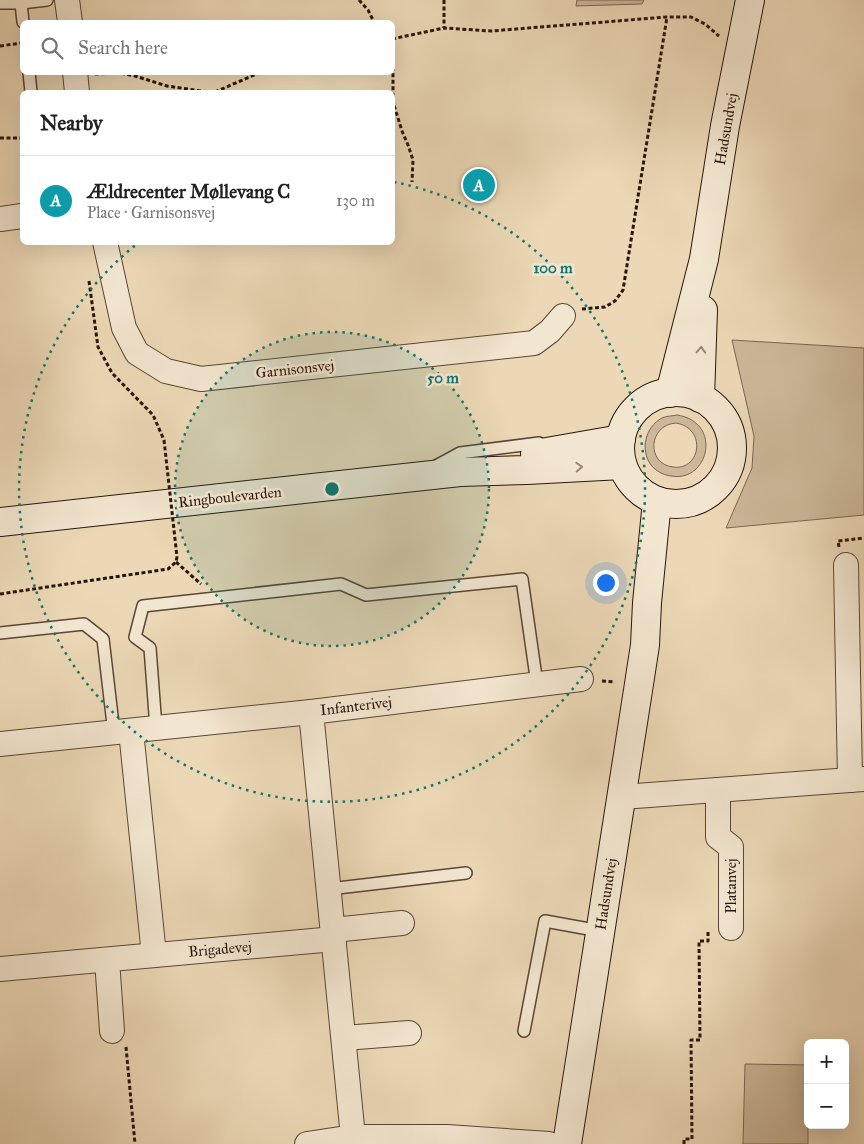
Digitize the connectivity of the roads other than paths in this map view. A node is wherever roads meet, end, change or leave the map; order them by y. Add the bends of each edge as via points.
1 (47, 0) edge
2 (67, 0) edge
3 (750, 0) edge
4 (0, 3) edge
5 (21, 3) junction
6 (23, 20) edge
7 (70, 20) edge
8 (29, 75) edge
9 (31, 90) edge
10 (20, 216) edge
11 (0, 218) edge
12 (106, 245) edge
13 (704, 259) junction
14 (563, 316) road end
15 (670, 393) junction
16 (700, 398) junction
17 (616, 448) junction
18 (417, 476) junction
19 (666, 503) junction
20 (0, 522) edge
21 (846, 565) dead end
22 (0, 633) edge
23 (856, 644) edge
24 (581, 679) road end
25 (537, 684) junction
26 (311, 712) junction
27 (156, 728) junction
28 (122, 732) junction
29 (0, 744) edge
30 (857, 780) edge
31 (718, 790) junction
32 (622, 798) junction
33 (466, 873) dead end
34 (329, 889) junction
35 (402, 923) dead end
36 (719, 929) road end
37 (600, 931) junction
38 (333, 935) junction
39 (154, 955) junction
40 (107, 960) junction
41 (0, 969) edge
42 (112, 1031) road end
43 (524, 1031) dead end
44 (409, 1033) dead end
45 (344, 1038) junction
46 (353, 1137) junction
47 (379, 1140) edge
48 (307, 1144) edge
49 (548, 1144) edge
50 (567, 1144) edge

1 - 5 lane
2 - 7 street
3 - 13 main road, Hadsundvej via 725,126
4 - 5 lane
5 - 6 lane
8 - 9 lane
10 - 11 street
12 - 14 street, Garnisonsvej via 124,328 137,353 166,371 201,379 534,343
13 - 15 main road, Hadsundvej
16 -> 13 main road, Hadsundvej
15 - 16 main road
15 - 17 main road via 644,402 633,412
16 - 19 main road via 722,416 731,444 730,462 723,479 710,492 694,501
17 - 18 main road, Ringboulevarden via 527,470
17 - 18 lane via 547,443 460,453
17 - 19 main road via 632,483 647,497
18 - 20 main road, Ringboulevarden
19 - 32 main road, Hadsundvej via 648,586 645,645
21 - 23 street
22 - 28 lane via 84,624 103,639
23 - 30 street
24 - 25 street, Infanterivej
25 - 26 street, Infanterivej
25 - 27 lane via 522,579 366,595 341,584 143,606 135,637 150,648
26 - 27 street, Infanterivej
26 - 34 street
27 - 28 street, Infanterivej
28 - 29 street, Infanterivej
28 - 39 street
30 - 31 street
31 - 32 street
31 - 36 street, Platanvej via 718,837 731,847
32 - 37 main road, Hadsundvej
33 - 34 lane
34 - 38 street
35 - 38 street, Brigadevej
37 - 43 lane via 545,921
37 - 50 main road, Hadsundvej
38 - 39 street, Brigadevej
38 - 45 street
39 - 40 street, Brigadevej
40 - 41 street, Brigadevej
40 - 42 street
44 - 45 street
45 - 46 street
46 - 47 street
46 - 48 street
47 - 49 street via 447,1137

